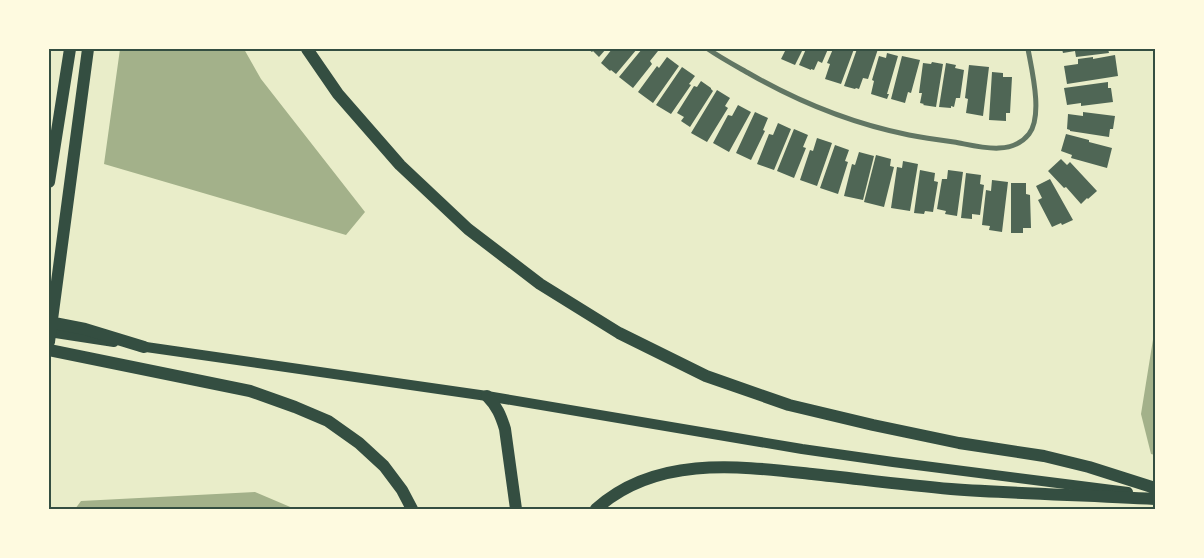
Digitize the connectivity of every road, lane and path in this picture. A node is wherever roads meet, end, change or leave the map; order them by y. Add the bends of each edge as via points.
1 (70, 49) edge
2 (88, 49) edge
3 (307, 49) edge
4 (708, 49) edge
5 (1028, 49) edge
6 (49, 182) edge
7 (49, 322) edge
8 (49, 332) edge
9 (84, 333) junction
10 (49, 342) edge
11 (144, 347) joint
12 (49, 350) edge
13 (487, 396) junction
14 (1155, 488) edge
15 (1155, 497) edge
16 (412, 509) edge
17 (516, 509) edge
18 (596, 509) edge

1 - 6 highway
2 - 10 highway
3 - 14 highway via 338,94 400,165 468,229 540,284 619,333 706,376 789,405 959,443 1044,456
4 - 5 street via 767,84 866,124 908,135 1004,148 1017,144 1029,134 1034,123 1036,102
7 - 9 highway
8 - 9 main road
9 - 11 highway
11 - 13 main road
12 - 16 highway via 250,392 328,421 384,466
13 - 15 main road via 811,450
13 - 17 highway via 495,404 505,429
15 - 18 highway via 950,489 718,467 686,470 636,483 616,493

